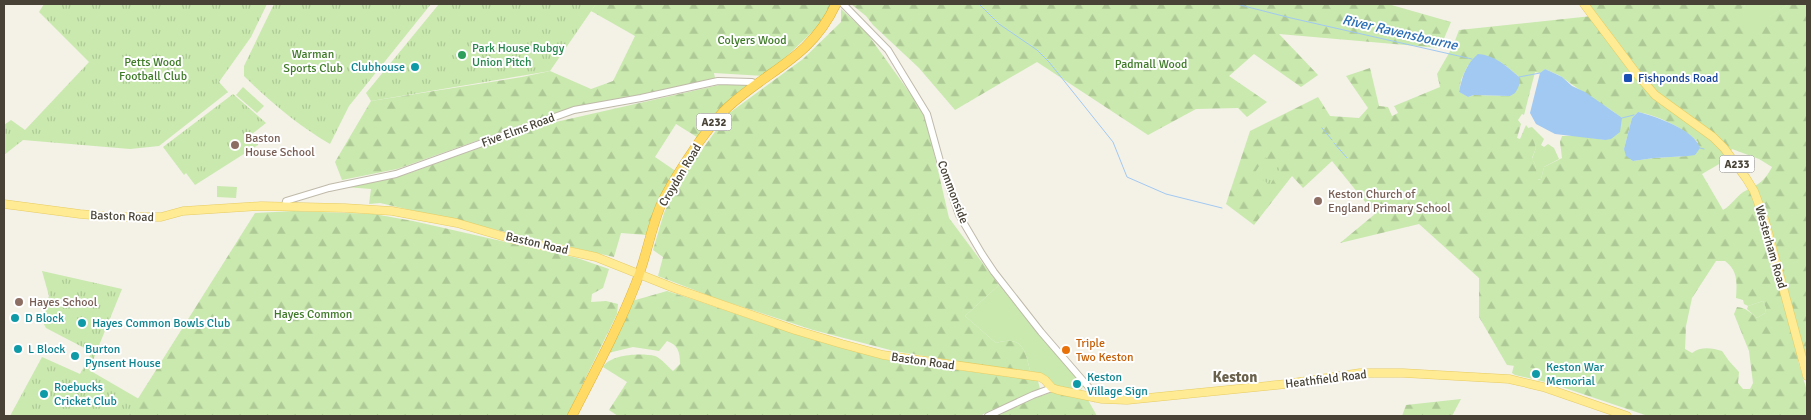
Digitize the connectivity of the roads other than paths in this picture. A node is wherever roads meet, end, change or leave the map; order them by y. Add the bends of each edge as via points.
1 (836, 4) edge
2 (843, 4) edge
3 (1584, 4) edge
4 (758, 84) junction
5 (4, 204) edge
6 (285, 206) junction
7 (639, 274) junction
8 (1807, 376) edge
9 (1080, 378) junction
10 (1052, 388) junction
11 (1078, 394) junction
12 (1094, 398) junction
13 (572, 416) edge
14 (988, 416) edge
15 (1627, 416) edge

1 - 4 highway, Croydon Road / A232 via 825,25 807,46
2 - 9 street, Commonside via 888,50 927,114 958,215 982,254
3 - 8 main road, Westerham Road / A233 via 1655,94 1714,137 1754,191 1766,221
4 - 6 street, Five Elms Road via 718,81 574,110 396,174 329,188 286,201
4 - 7 highway, Croydon Road / A232 via 719,116 683,166 660,208
5 - 6 main road, Baston Road via 80,214 161,217 194,210
6 - 7 main road, Baston Road via 406,213 596,257
7 - 10 main road, Baston Road via 842,344 906,359 1040,377
7 - 13 highway, Croydon Road / A232
9 - 11 street via 1084,388
9 - 12 street, Commonside
10 - 11 main road, Heathfield Road
10 - 14 street
11 - 12 main road, Heathfield Road
12 - 15 main road, Heathfield Road via 1138,400 1360,373 1403,373 1509,379 1543,387

